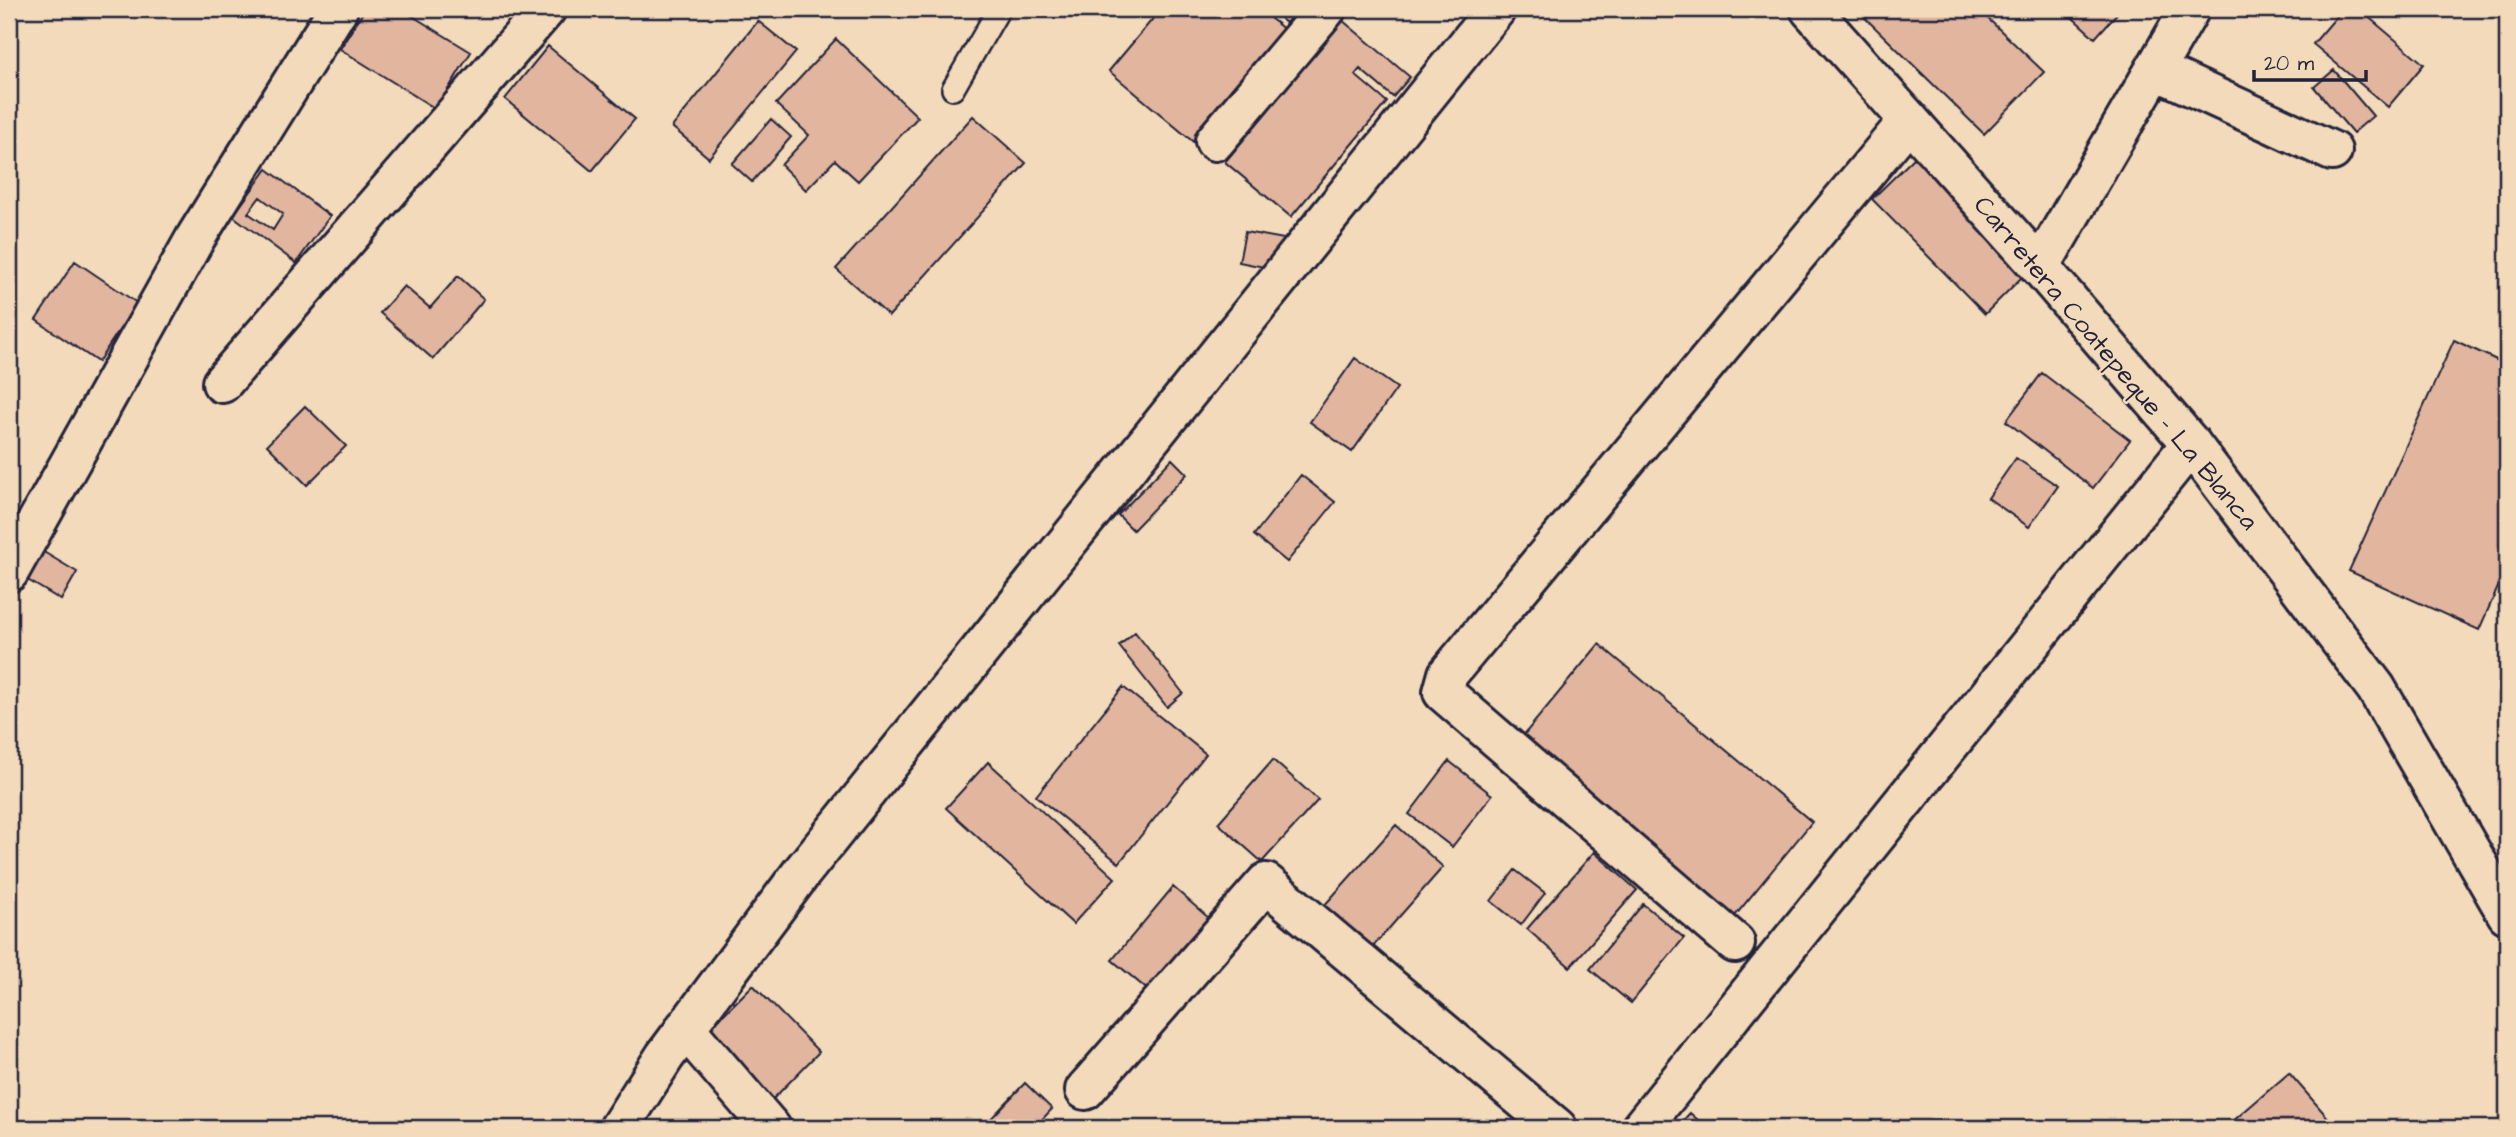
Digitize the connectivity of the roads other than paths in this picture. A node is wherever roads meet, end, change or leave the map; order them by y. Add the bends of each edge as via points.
1 (338, 9) edge
2 (546, 9) edge
3 (999, 9) edge
4 (1326, 9) edge
5 (1496, 9) edge
6 (1810, 9) edge
7 (2190, 9) edge
8 (2156, 70) junction
9 (953, 89) dead end
10 (1909, 120) junction
11 (1215, 141) dead end
12 (2332, 151) dead end
13 (2040, 267) junction
14 (222, 383) dead end
15 (2191, 444) junction
16 (9, 572) edge
17 (2507, 914) edge
18 (1735, 943) dead end
19 (685, 1028) junction
20 (1085, 1090) dead end
21 (619, 1128) edge
22 (771, 1128) edge
23 (1557, 1128) edge
24 (1641, 1128) edge

1 - 16 street via 196,237
2 - 14 street
3 - 9 lane
4 - 11 street
5 - 19 street via 802,872
6 - 10 street, Carretera Coatepeque - La Blanca
7 - 8 street
8 - 12 street
8 - 13 street
10 - 13 street, Carretera Coatepeque - La Blanca
10 - 18 street via 1448,674 1443,692
13 - 15 street, Carretera Coatepeque - La Blanca
15 - 17 street, Carretera Coatepeque - La Blanca via 2376,688
15 - 24 street
19 - 21 street
19 - 22 street
20 - 23 street via 1266,883

